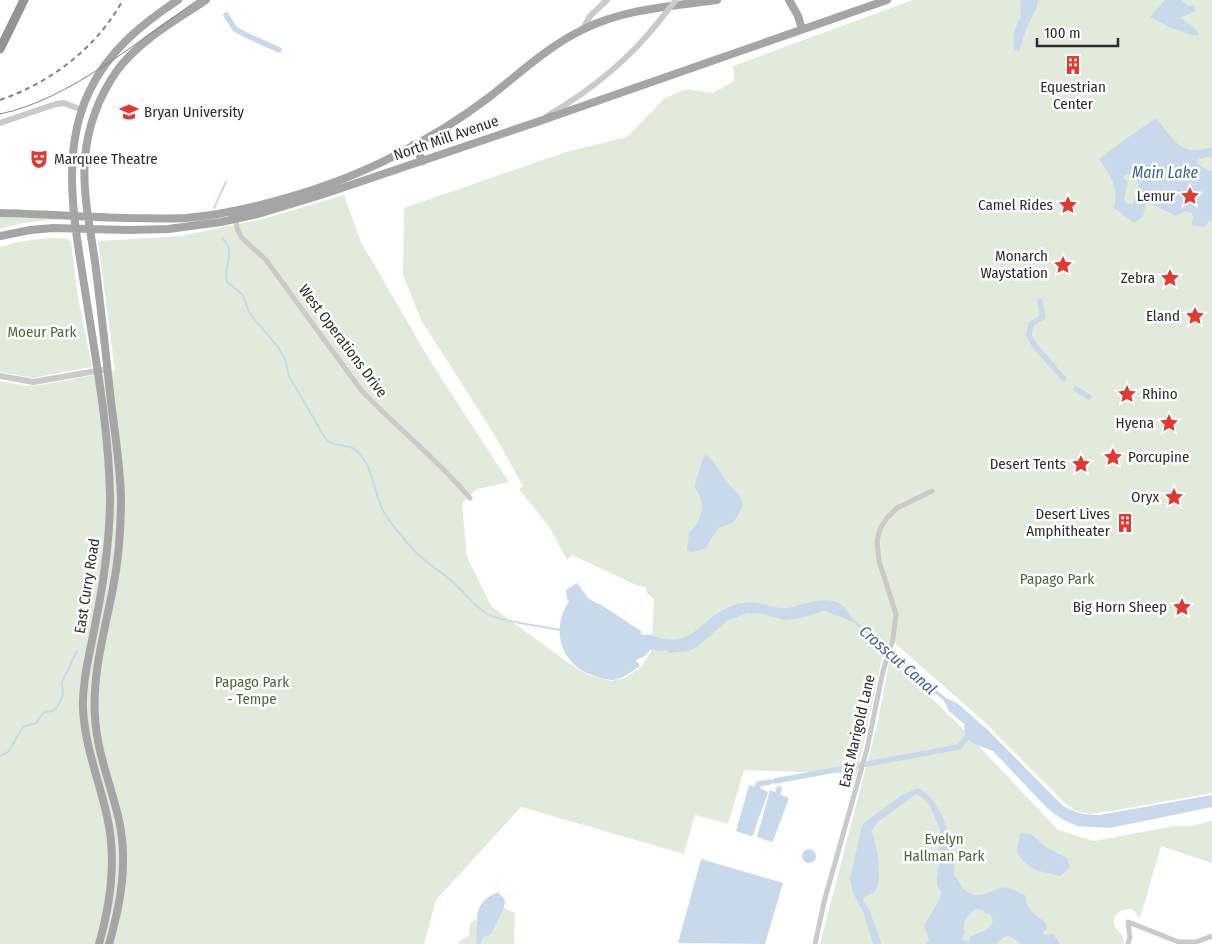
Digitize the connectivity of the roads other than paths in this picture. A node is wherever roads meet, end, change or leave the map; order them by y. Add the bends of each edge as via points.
1 (23, 0) edge
2 (178, 0) edge
3 (206, 0) edge
4 (607, 0) edge
5 (676, 0) edge
6 (717, 0) edge
7 (789, 0) edge
8 (887, 0) edge
9 (875, 2) edge
10 (584, 29) junction
11 (802, 29) junction
12 (0, 48) edge
13 (82, 110) junction
14 (537, 122) junction
15 (0, 123) edge
16 (413, 145) junction
17 (423, 161) junction
18 (235, 210) junction
19 (0, 213) edge
20 (76, 216) junction
21 (89, 217) junction
22 (237, 219) junction
23 (77, 229) junction
24 (91, 230) junction
25 (0, 236) edge
26 (108, 369) junction
27 (97, 370) junction
28 (0, 376) edge
29 (932, 491) dead end
30 (470, 498) dead end
31 (1212, 936) edge
32 (99, 944) edge
33 (109, 944) edge
34 (815, 944) edge
35 (1128, 944) edge

1 - 12 highway
2 - 13 main road, East Curry Road via 127,38 99,74
3 - 21 main road, East Curry Road via 144,43 127,59 108,86 95,112 87,145 85,173
4 - 10 street via 590,16
5 - 14 street, bridge via 633,52 606,76
6 - 10 main road, North Mill Avenue via 661,7
7 - 11 main road
8 - 9 main road, North Mill Avenue
9 - 11 main road, North Mill Avenue
10 - 16 main road, North Mill Avenue via 554,46 459,119
11 - 14 main road, North Mill Avenue
13 - 15 street via 64,103 56,104
13 - 20 main road, East Curry Road via 73,159
14 - 17 main road, North Mill Avenue
16 - 17 main road
16 - 18 main road, North Mill Avenue via 359,173 298,194
17 - 22 main road, North Mill Avenue
18 - 21 main road, North Mill Avenue via 184,218
18 - 22 street, West Operations Drive
19 - 20 main road, North Mill Avenue
20 - 21 main road, North Mill Avenue
20 - 23 main road, East Curry Road
21 - 24 main road, East Curry Road
22 - 24 main road, North Mill Avenue via 168,230
22 - 30 street, West Operations Drive via 241,237 266,260 361,390
23 - 24 main road, North Mill Avenue
23 - 25 main road, North Mill Avenue via 41,229
23 - 27 main road, East Curry Road
24 - 26 main road, East Curry Road
26 - 27 street
26 - 33 main road, East Curry Road via 120,473 120,538 97,668 94,705 98,740 123,850 122,890
27 - 28 street via 34,382
27 - 32 main road, East Curry Road via 109,472 109,520 104,575 83,705 91,761 112,838 112,889
29 - 34 street, East Marigold Lane via 897,508 880,529 877,541 879,561 896,614 893,639
31 - 35 street via 1196,942 1179,942 1128,922

